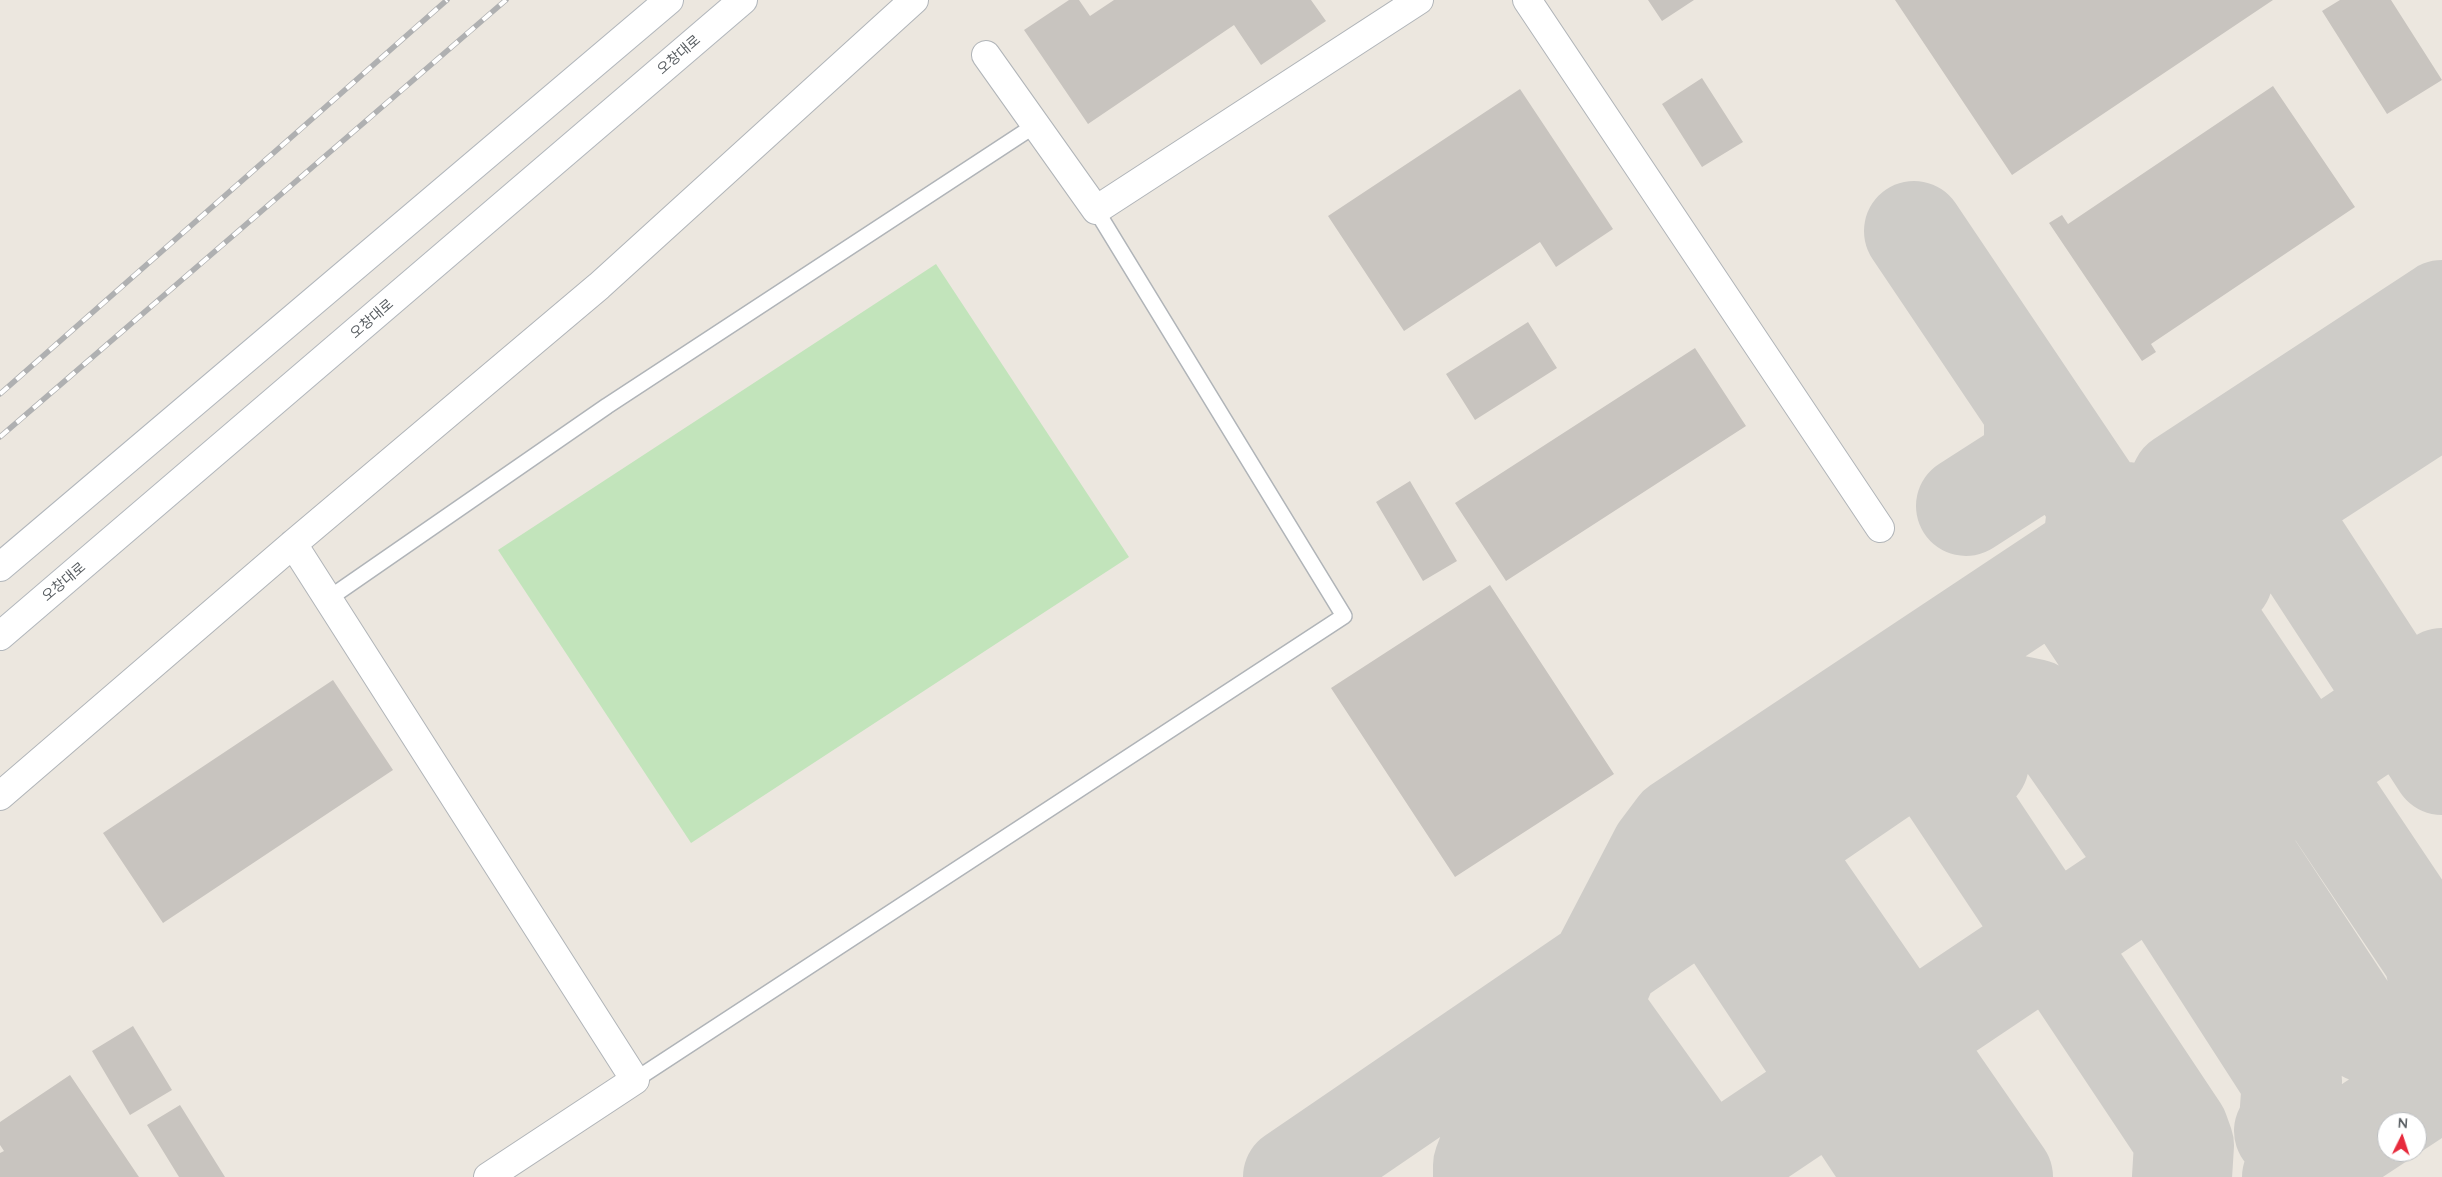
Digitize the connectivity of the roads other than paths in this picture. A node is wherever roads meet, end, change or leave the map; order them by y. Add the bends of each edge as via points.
1 (669, 0) edge
2 (743, 0) edge
3 (914, 0) edge
4 (1419, 0) edge
5 (1527, 0) edge
6 (986, 55) dead end
7 (1037, 124) junction
8 (1096, 210) junction
9 (1880, 528) dead end
10 (293, 544) junction
11 (0, 568) edge
12 (328, 599) junction
13 (0, 636) edge
14 (0, 796) edge
15 (635, 1080) junction
16 (488, 1177) edge

1 - 11 street
2 - 13 street, 오창대로
3 - 10 street via 599,286
4 - 8 street
5 - 9 street
6 - 7 street
7 - 8 street
7 - 12 lane via 607,406
8 - 15 lane via 1344,616
10 - 12 street
10 - 14 street
12 - 15 street
15 - 16 street

